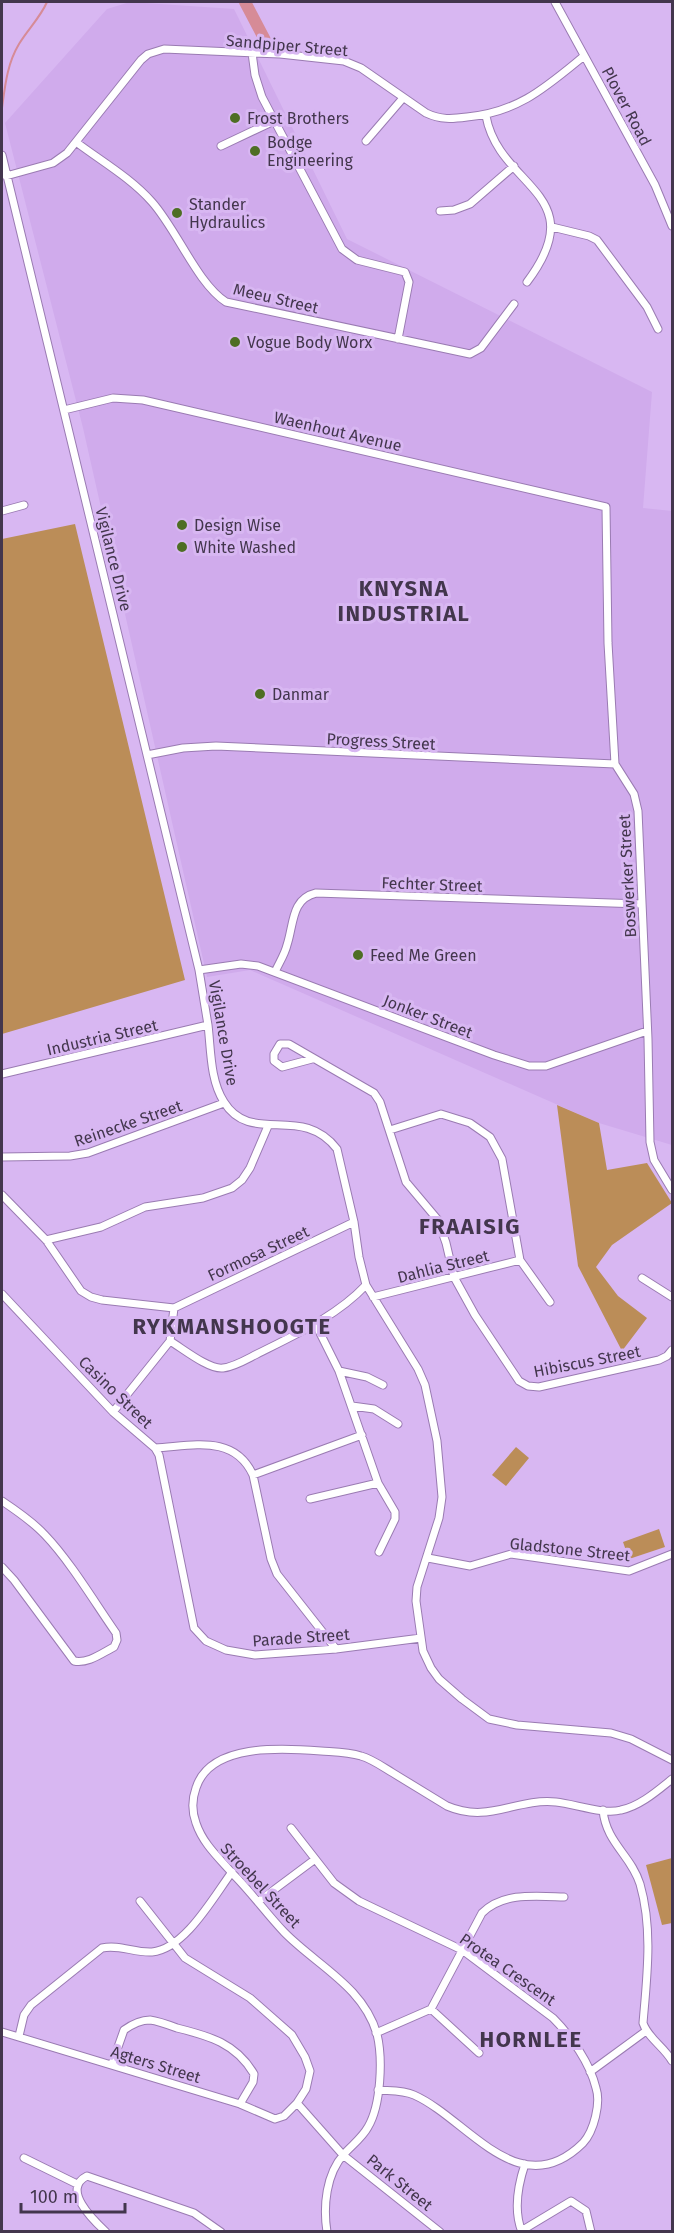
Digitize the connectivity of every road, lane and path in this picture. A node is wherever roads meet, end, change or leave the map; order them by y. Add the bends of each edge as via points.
1 (555, 2) edge
2 (252, 53) junction
3 (585, 56) junction
4 (403, 98) junction
5 (486, 116) junction
6 (274, 121) junction
7 (366, 141) dead end
8 (76, 142) junction
9 (221, 146) dead end
10 (2, 155) edge
11 (514, 166) junction
12 (6, 176) junction
13 (440, 211) dead end
14 (672, 226) edge
15 (552, 227) junction
16 (527, 282) dead end
17 (514, 304) dead end
18 (658, 329) dead end
19 (398, 339) junction
20 (64, 410) junction
21 (24, 505) dead end
22 (606, 507) joint
23 (2, 511) edge
24 (147, 755) junction
25 (615, 764) junction
26 (641, 904) junction
27 (199, 970) junction
28 (275, 972) junction
29 (208, 1025) junction
30 (647, 1031) junction
31 (312, 1059) junction
32 (2, 1074) edge
33 (224, 1103) junction
34 (268, 1126) junction
35 (390, 1130) junction
36 (2, 1157) edge
37 (672, 1190) edge
38 (2, 1195) edge
39 (354, 1222) junction
40 (46, 1240) junction
41 (520, 1260) junction
42 (454, 1277) junction
43 (642, 1278) dead end
44 (366, 1285) junction
45 (2, 1294) edge
46 (373, 1297) junction
47 (672, 1297) edge
48 (550, 1302) dead end
49 (174, 1308) junction
50 (315, 1323) junction
51 (170, 1341) junction
52 (672, 1350) edge
53 (339, 1371) junction
54 (383, 1385) dead end
55 (352, 1406) junction
56 (113, 1412) junction
57 (398, 1424) dead end
58 (362, 1435) junction
59 (155, 1448) junction
60 (253, 1475) junction
61 (378, 1483) junction
62 (310, 1499) dead end
63 (2, 1501) edge
64 (379, 1552) dead end
65 (672, 1554) edge
66 (428, 1557) junction
67 (2, 1567) edge
68 (421, 1638) junction
69 (336, 1649) junction
70 (672, 1760) edge
71 (672, 1779) edge
72 (603, 1810) junction
73 (291, 1828) dead end
74 (314, 1860) junction
75 (232, 1872) junction
76 (564, 1897) dead end
77 (140, 1901) dead end
78 (259, 1901) junction
79 (173, 1943) junction
80 (462, 1950) junction
81 (431, 2009) junction
82 (646, 2031) junction
83 (2, 2032) edge
84 (376, 2033) junction
85 (19, 2036) junction
86 (480, 2053) dead end
87 (672, 2061) edge
88 (112, 2064) junction
89 (590, 2072) junction
90 (378, 2090) junction
91 (297, 2103) junction
92 (240, 2104) junction
93 (343, 2155) junction
94 (24, 2158) dead end
95 (525, 2163) junction
96 (78, 2184) junction
97 (521, 2231) edge
98 (106, 2232) edge
99 (222, 2232) edge
100 (327, 2232) edge
101 (440, 2232) edge
102 (591, 2232) edge

1 - 3 street, Plover Road
2 - 4 street, Sandpiper Street via 352,63
2 - 6 street via 258,86
2 - 8 street, Sandpiper Street via 164,49 148,54
3 - 5 street, Sandpiper Street via 519,104
3 - 14 street, Plover Road via 655,185
4 - 5 street, Sandpiper Street via 437,118
4 - 7 street
5 - 11 street via 492,138
6 - 9 street
6 - 19 street via 342,249 357,260 405,272 409,282
8 - 12 street, Sandpiper Street via 53,163
8 - 19 street, Meeu Street via 152,201 204,279 226,302
10 - 12 street, Vigilance Drive
11 - 13 street via 470,204
11 - 15 street via 545,202
12 - 20 street, Vigilance Drive
15 - 16 street via 544,255
15 - 18 street via 597,240 647,307
17 - 19 street, Meeu Street via 481,348 470,354
20 - 22 street, Waenhout Avenue via 113,398 143,400
20 - 24 street, Vigilance Drive
21 - 23 street
22 - 25 street, Boswerker Street via 607,622
24 - 25 street, Progress Street via 216,746
24 - 27 street, Vigilance Drive
25 - 26 street, Boswerker Street via 637,801
26 - 28 street, Fechter Street via 316,893 301,900 297,907 287,946
26 - 30 street, Boswerker Street
27 - 28 street, Jonker Street via 241,964
27 - 29 street, Vigilance Drive
28 - 30 street, Jonker Street via 529,1066 546,1065
29 - 32 street, Industria Street
29 - 33 street, Vigilance Drive via 216,1082
30 - 37 street, Boswerker Street via 650,1142 654,1161
31 - 31 street via 288,1044 280,1044 274,1054 274,1061 282,1067
31 - 35 street via 374,1094
33 - 34 street, Vigilance Drive via 239,1117
33 - 36 street, Reinecke Street via 88,1153
34 - 39 street, Vigilance Drive via 299,1125 330,1140 342,1162
34 - 40 street via 250,1168 232,1188 203,1198 145,1207 101,1227
35 - 41 street via 441,1114 470,1123 490,1137 502,1159
35 - 42 street via 406,1182 442,1227
38 - 40 street
39 - 44 street, Vigilance Drive
39 - 49 street, Formosa Street
40 - 49 street via 86,1295
41 - 42 street, Dahlia Street
41 - 48 street
42 - 46 street, Dahlia Street
42 - 52 street, Hibiscus Street via 486,1334 519,1381 528,1386 539,1387 659,1360
43 - 47 street
44 - 46 street, Vigilance Drive
44 - 50 street
45 - 56 street, Casino Street
46 - 66 street, Vigilance Drive via 418,1369 437,1441 442,1497
49 - 51 street
50 - 51 street via 223,1368 210,1365
50 - 53 street
51 - 56 street
53 - 54 street via 368,1377
53 - 55 street
55 - 57 street via 374,1409
55 - 58 street
56 - 59 street, Casino Street
58 - 60 street
58 - 61 street
59 - 60 street, Casino Street via 226,1448 247,1462
59 - 69 street, Parade Street via 163,1466 194,1628 199,1636 226,1650 255,1655
60 - 69 street via 277,1574
61 - 62 street
61 - 64 street via 396,1515
63 - 67 street via 46,1535 116,1633 114,1647 88,1660 74,1661
65 - 66 street, Gladstone Street via 629,1571 511,1554 470,1566
66 - 68 street, Vigilance Drive via 417,1587
68 - 69 street, Parade Street
68 - 70 street, Vigilance Drive via 423,1651 439,1679 489,1719 611,1733
71 - 72 street, Stroebel Street via 634,1806
72 - 75 street, Stroebel Street via 541,1802 483,1814 468,1813 447,1806 360,1756 297,1749 235,1754 208,1766 194,1794 196,1824 211,1851
72 - 82 street via 608,1833 640,1883 648,1948
73 - 74 street, Protea Crescent
74 - 78 street
74 - 80 street, Protea Crescent via 334,1883 360,1901
75 - 78 street, Stroebel Street
75 - 79 street via 186,1933
76 - 80 street via 532,1896 491,1904
77 - 79 street
78 - 84 street, Stroebel Street via 285,1933 363,2003
79 - 85 street via 155,1951 102,1948 30,2005
79 - 91 street via 191,1962 250,1998 292,2035 310,2071 306,2089
80 - 81 street
80 - 89 street, Protea Crescent via 554,2018
81 - 84 street
81 - 86 street
82 - 87 street
82 - 89 street
83 - 85 street, Agters Street
84 - 90 street, Stroebel Street via 380,2052
85 - 88 street, Agters Street
88 - 92 street, Agters Street
88 - 92 street via 124,2030 139,2022 150,2020 214,2038 249,2065 254,2074
89 - 95 street, Protea Crescent via 597,2090 595,2123 589,2137 567,2156 539,2165
90 - 93 street, Stroebel Street via 369,2126
90 - 95 street, Protea Crescent via 411,2093 498,2155
91 - 92 street, Agters Street via 276,2119
91 - 93 street, Park Street
93 - 100 street, Stroebel Street via 330,2179 325,2212
93 - 101 street, Park Street
94 - 96 street
95 - 97 street via 517,2205
96 - 98 street via 81,2204
96 - 99 street via 87,2176 98,2178 194,2213
97 - 102 street via 571,2201 586,2211

